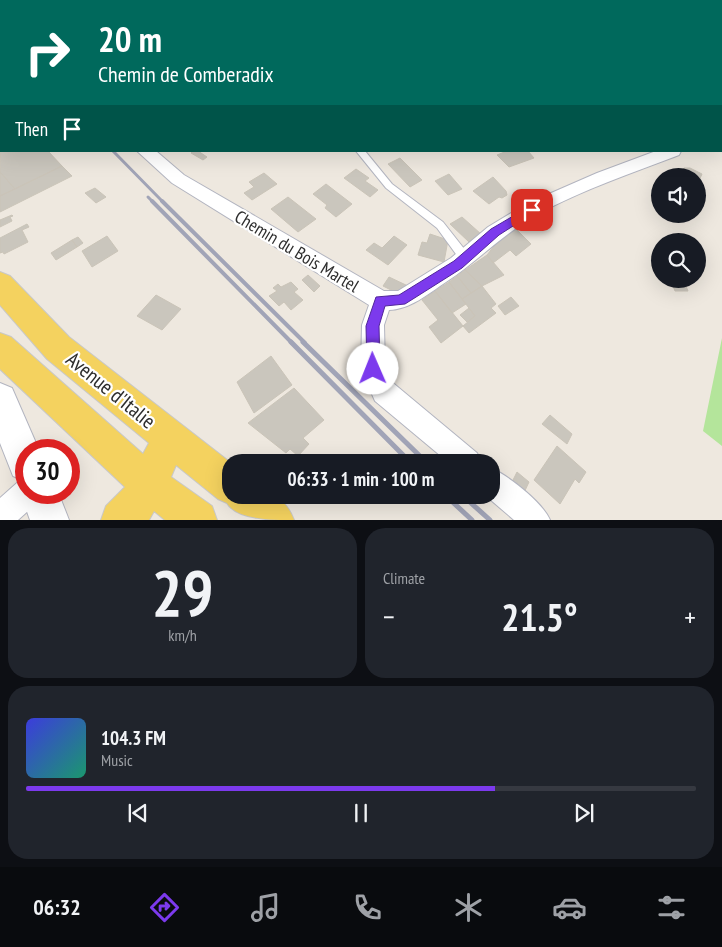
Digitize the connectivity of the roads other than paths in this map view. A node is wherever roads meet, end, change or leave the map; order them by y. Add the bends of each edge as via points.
1 (146, 152) edge
2 (361, 152) edge
3 (670, 152) edge
4 (465, 258) junction
5 (0, 285) edge
6 (380, 301) junction
7 (0, 348) edge
8 (0, 400) edge
9 (171, 438) junction
10 (16, 439) edge
11 (458, 454) edge
12 (222, 479) edge
13 (500, 490) edge
14 (15, 503) edge
15 (44, 504) edge
16 (255, 504) edge
17 (135, 507) edge
18 (0, 516) edge
19 (50, 520) edge
20 (198, 520) edge
21 (276, 520) edge
22 (536, 520) edge

1 - 6 street, Chemin du Bois Martel via 178,179
2 - 4 lane via 389,186 440,225
3 - 4 street via 603,177 532,210 495,232
4 - 6 street via 401,300
5 - 9 main road, Avenue d'Italie via 58,348
6 - 11 street via 373,326 373,369 384,392
7 - 17 main road
8 - 10 street
9 - 12 main road, Avenue d'Italie
9 - 17 main road
13 - 22 street
14 - 18 street
15 - 19 street
16 - 21 main road
17 - 20 main road

